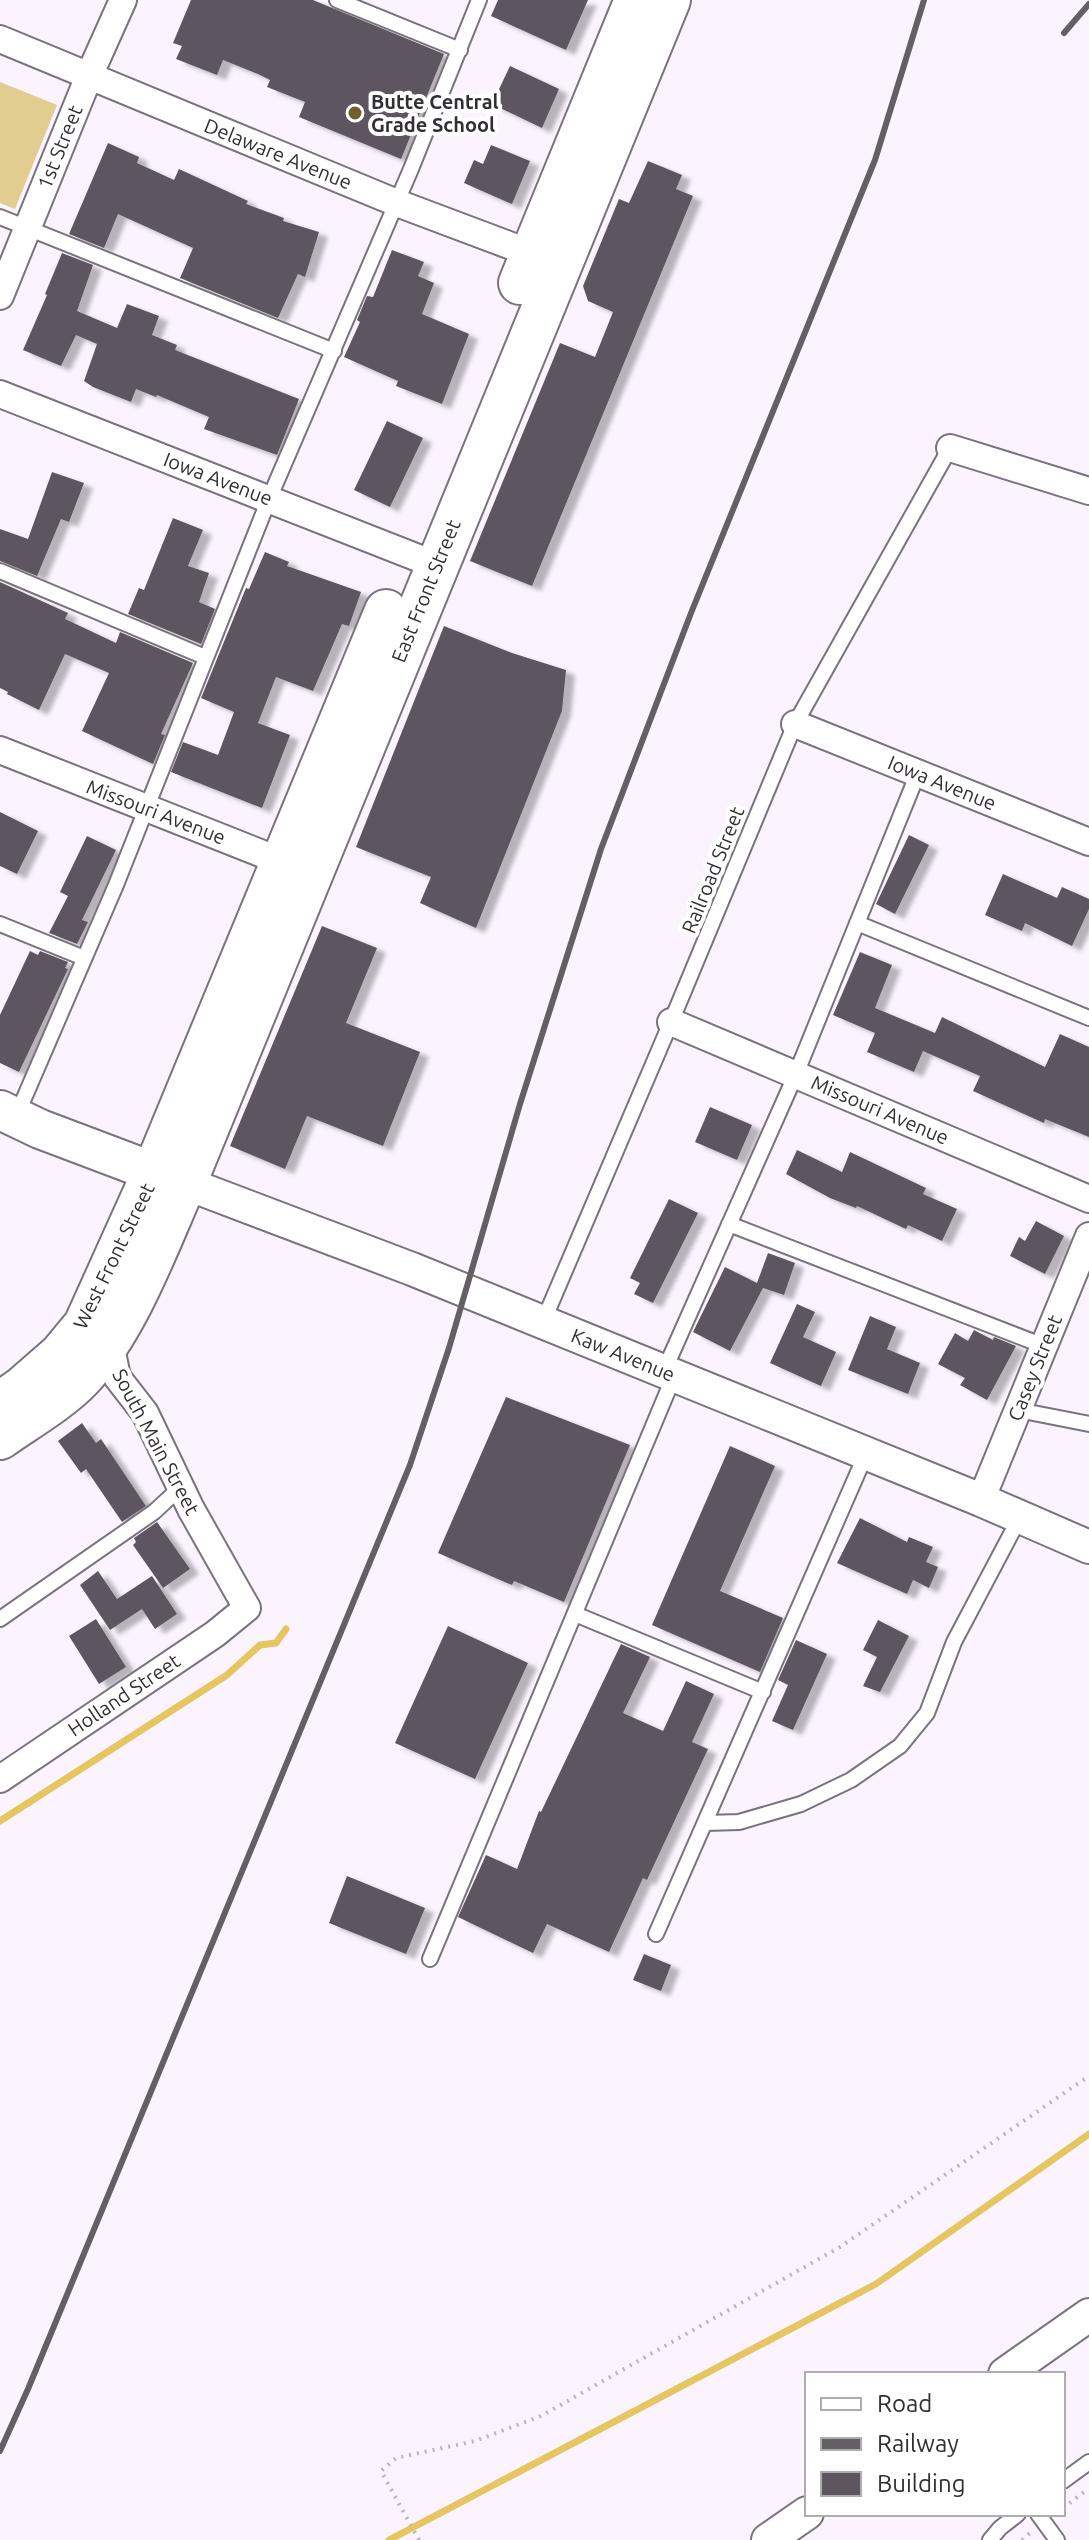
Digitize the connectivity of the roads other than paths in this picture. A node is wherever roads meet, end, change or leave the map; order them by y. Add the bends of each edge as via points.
1 (123, 0) edge
2 (337, 0) edge
3 (479, 0) edge
4 (636, 0) edge
5 (669, 0) edge
6 (0, 39) edge
7 (460, 50) junction
8 (89, 76) junction
9 (397, 203) junction
10 (0, 217) edge
11 (27, 228) junction
12 (545, 259) junction
13 (0, 296) edge
14 (334, 351) junction
15 (0, 394) edge
16 (950, 448) joint
17 (1089, 491) edge
18 (269, 499) junction
19 (422, 560) junction
20 (0, 571) edge
21 (205, 657) junction
22 (795, 724) junction
23 (0, 750) edge
24 (918, 773) junction
25 (147, 809) junction
26 (1089, 842) edge
27 (297, 867) junction
28 (857, 923) junction
29 (0, 924) edge
30 (84, 958) junction
31 (1089, 1018) edge
32 (671, 1022) junction
33 (796, 1074) junction
34 (8, 1114) edge
35 (170, 1178) junction
36 (1089, 1199) edge
37 (729, 1224) junction
38 (1089, 1236) edge
39 (543, 1322) junction
40 (97, 1334) junction
41 (1044, 1346) junction
42 (669, 1373) junction
43 (0, 1404) edge
44 (1018, 1410) junction
45 (1089, 1424) edge
46 (0, 1438) edge
47 (866, 1454) junction
48 (181, 1487) junction
49 (981, 1500) junction
50 (1020, 1517) junction
51 (1089, 1547) edge
52 (247, 1608) joint
53 (575, 1614) junction
54 (0, 1619) edge
55 (763, 1692) junction
56 (0, 1779) edge
57 (706, 1823) junction
58 (656, 1934) dead end
59 (430, 1959) dead end
60 (1089, 2315) edge
61 (1008, 2372) edge
62 (1089, 2462) edge
63 (1065, 2480) edge
64 (805, 2514) edge
65 (1015, 2516) edge
66 (1039, 2516) edge
67 (768, 2540) edge
68 (990, 2540) edge
69 (1057, 2540) edge

1 - 8 street, 1st Street
2 - 7 lane
3 - 7 lane
4 - 12 main road, East Front Street
5 - 12 main road, East Front Street
6 - 8 street, Delaware Avenue
7 - 9 lane
8 - 9 street, Delaware Avenue
8 - 11 street, 1st Street
9 - 12 street, Delaware Avenue
9 - 14 lane
10 - 11 lane
11 - 13 street, 1st Street
11 - 14 lane
12 - 19 main road, East Front Street
14 - 18 lane
15 - 18 street, Iowa Avenue
16 - 17 street
16 - 22 lane, Railroad Street
18 - 19 street, Iowa Avenue
18 - 21 lane
19 - 27 main road, East Front Street
20 - 21 lane
21 - 25 lane
22 - 24 street, Iowa Avenue
22 - 32 lane, Railroad Street
23 - 25 street, Missouri Avenue
24 - 26 street, Iowa Avenue
24 - 28 lane
25 - 27 street, Missouri Avenue
25 - 30 lane
27 - 35 main road, East Front Street
28 - 31 lane
28 - 33 lane
29 - 30 lane
30 - 34 lane
32 - 33 street, Missouri Avenue
32 - 39 lane, Railroad Street
33 - 36 street, Missouri Avenue
33 - 37 lane
34 - 35 main road
35 - 39 street, Kaw Avenue
35 - 40 main road, West Front Street
37 - 41 lane
37 - 42 lane
38 - 41 street, Casey Street
39 - 42 street, Kaw Avenue
40 - 43 main road, West Front Street via 61,1354
40 - 46 main road, West Front Street via 77,1382
40 - 48 street, South Main Street via 117,1377 145,1413
41 - 44 street, Casey Street
42 - 47 street, Kaw Avenue
42 - 53 lane
44 - 45 lane
44 - 49 street, Casey Street
47 - 49 street, Kaw Avenue
47 - 55 lane
48 - 52 street, South Main Street
48 - 54 lane via 154,1512
49 - 50 street, Kaw Avenue
50 - 51 street, Kaw Avenue
50 - 57 lane via 954,1642 927,1713 900,1746 851,1780 801,1804 739,1822
52 - 56 street, Holland Street
53 - 55 lane
53 - 59 lane
55 - 57 lane
57 - 58 lane
60 - 61 street
62 - 63 lane
64 - 67 street
65 - 68 lane
66 - 69 lane

